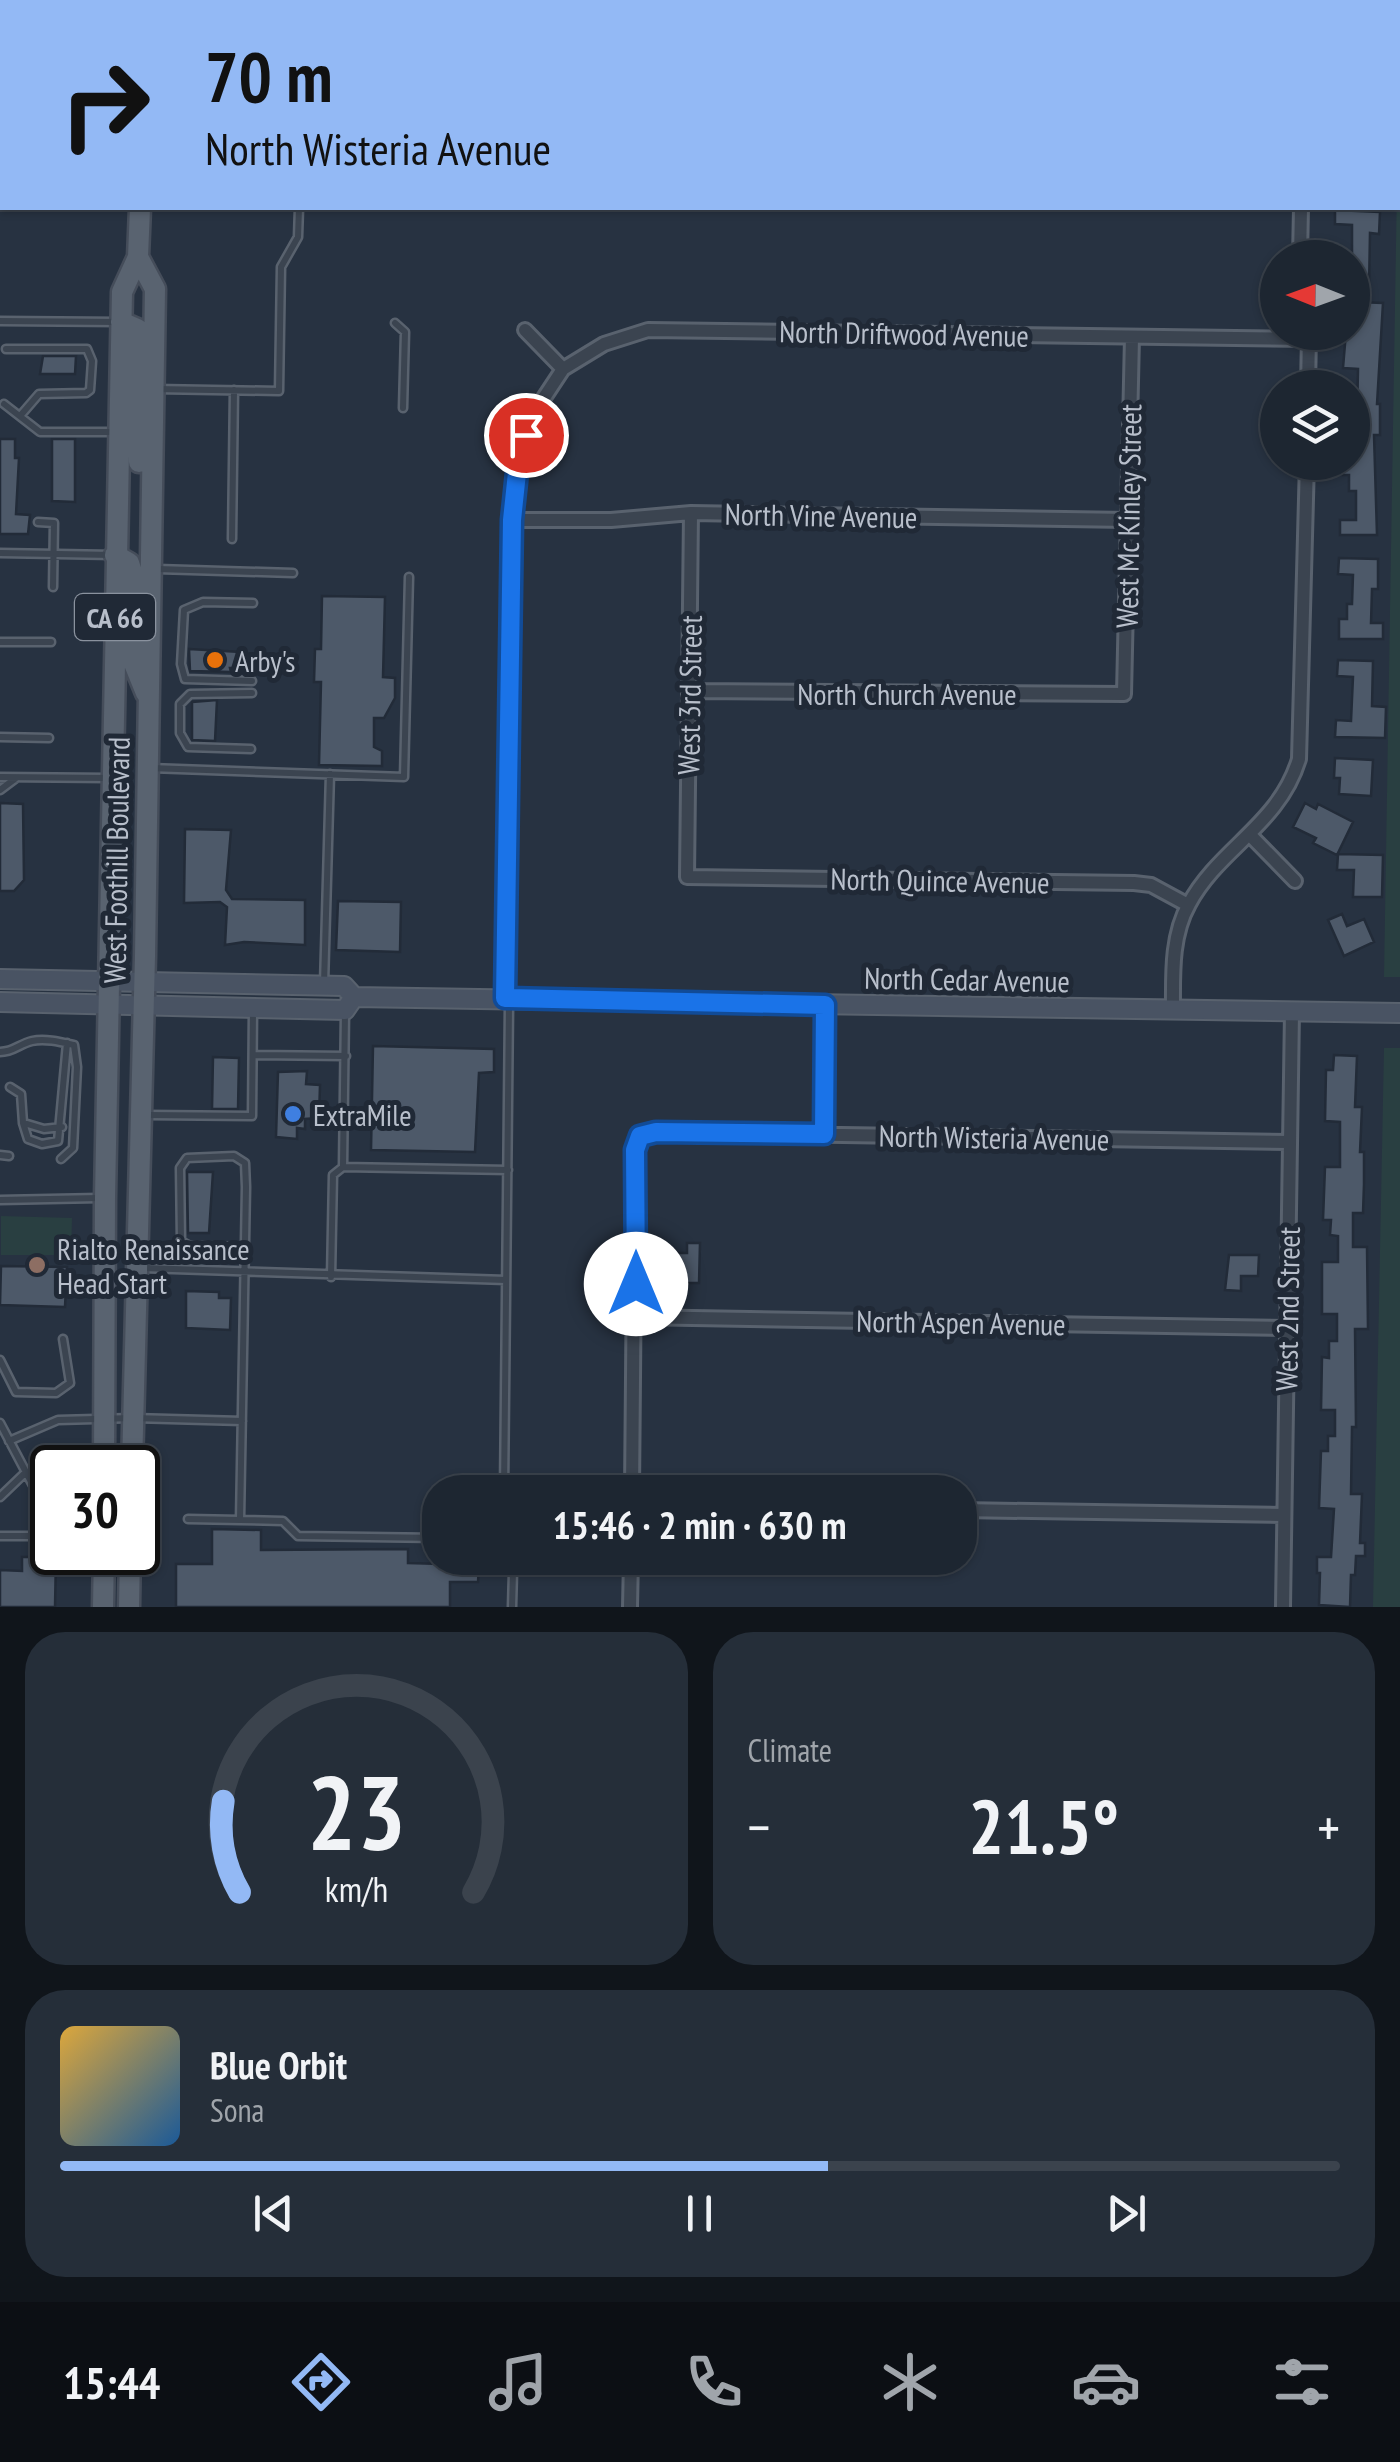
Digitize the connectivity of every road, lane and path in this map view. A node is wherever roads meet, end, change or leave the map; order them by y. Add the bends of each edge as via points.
1 (140, 210) edge
2 (299, 210) edge
3 (1301, 210) edge
4 (1300, 240) edge
5 (138, 258) junction
6 (0, 321) edge
7 (121, 322) junction
8 (395, 322) dead end
9 (525, 330) dead end
10 (1260, 336) edge
11 (1132, 337) junction
12 (6, 349) dead end
13 (562, 369) junction
14 (154, 388) junction
15 (234, 390) junction
16 (4, 404) dead end
17 (402, 408) dead end
18 (20, 416) junction
19 (118, 432) junction
20 (1307, 480) edge
21 (152, 486) junction
22 (691, 513) junction
23 (512, 520) junction
24 (1129, 520) junction
25 (38, 522) dead end
26 (232, 538) dead end
27 (0, 553) edge
28 (53, 554) junction
29 (115, 555) junction
30 (151, 569) junction
31 (292, 573) dead end
32 (408, 577) dead end
33 (52, 587) dead end
34 (253, 603) dead end
35 (0, 642) edge
36 (51, 642) dead end
37 (252, 681) dead end
38 (689, 691) junction
39 (252, 693) dead end
40 (1124, 694) joint
41 (149, 700) junction
42 (0, 737) edge
43 (50, 738) dead end
44 (251, 749) dead end
45 (148, 768) junction
46 (330, 774) junction
47 (0, 776) edge
48 (17, 777) junction
49 (114, 778) junction
50 (0, 790) edge
51 (1250, 835) junction
52 (687, 877) joint
53 (1295, 880) dead end
54 (1188, 904) junction
55 (0, 979) edge
56 (110, 982) junction
57 (144, 982) junction
58 (324, 986) junction
59 (507, 998) junction
60 (0, 1002) edge
61 (349, 1004) junction
62 (825, 1005) junction
63 (110, 1006) junction
64 (143, 1006) junction
65 (254, 1008) junction
66 (1173, 1010) junction
67 (1292, 1012) junction
68 (1400, 1013) edge
69 (66, 1043) junction
70 (0, 1052) edge
71 (252, 1055) junction
72 (346, 1056) junction
73 (10, 1087) dead end
74 (140, 1115) junction
75 (23, 1123) junction
76 (62, 1127) junction
77 (824, 1134) junction
78 (1289, 1142) junction
79 (61, 1159) dead end
80 (343, 1167) junction
81 (508, 1170) junction
82 (105, 1198) junction
83 (0, 1200) edge
84 (245, 1247) junction
85 (137, 1268) junction
86 (244, 1274) junction
87 (331, 1276) junction
88 (506, 1280) junction
89 (636, 1317) junction
90 (1287, 1328) junction
91 (62, 1339) dead end
92 (0, 1360) edge
93 (104, 1418) junction
94 (133, 1418) junction
95 (242, 1421) junction
96 (0, 1423) edge
97 (10, 1440) junction
98 (104, 1445) edge
99 (132, 1445) edge
100 (26, 1472) junction
101 (504, 1475) edge
102 (632, 1475) edge
103 (0, 1496) edge
104 (977, 1510) edge
105 (1284, 1515) junction
106 (188, 1519) dead end
107 (240, 1520) junction
108 (0, 1536) edge
109 (422, 1538) edge
110 (104, 1575) edge
111 (129, 1575) edge
112 (513, 1575) edge
113 (631, 1575) edge
114 (104, 1607) edge
115 (128, 1607) edge
116 (512, 1607) edge
117 (630, 1607) edge
118 (1283, 1607) edge

1 - 5 main road, West Foothill Boulevard
2 - 15 lane via 298,237 281,267 279,391
3 - 4 street
5 - 7 main road, West Foothill Boulevard / CA 66 via 122,292
5 - 14 main road, West Foothill Boulevard via 155,289
6 - 7 lane
7 - 19 main road, West Foothill Boulevard / CA 66
7 - 21 main road via 137,329 139,461
8 - 17 lane via 405,332
9 - 13 street
10 - 11 street, North Driftwood Avenue
11 - 13 street, North Driftwood Avenue via 648,330 604,344
11 - 24 street, West Mc Kinley Street
12 - 18 lane via 87,350 92,361 90,390 39,394
13 - 23 street via 532,416 519,454
14 - 15 lane
14 - 21 main road, West Foothill Boulevard
15 - 26 lane
16 - 18 lane
18 - 19 lane via 40,432
19 - 29 main road, West Foothill Boulevard / CA 66
20 - 51 street via 1299,759 1284,794
21 - 30 main road, West Foothill Boulevard
22 - 23 street, North Vine Avenue
22 - 24 street, North Vine Avenue
22 - 38 street, West 3rd Street
23 - 59 street
24 - 40 street, West Mc Kinley Street
25 - 28 lane via 54,523
27 - 28 lane
28 - 29 lane
28 - 33 lane
29 - 41 main road via 129,563 134,579 132,661
29 - 49 main road, West Foothill Boulevard / CA 66
30 - 31 lane
30 - 41 main road, West Foothill Boulevard
32 - 46 lane via 404,777
34 - 37 lane via 203,602 184,610 181,664 185,679
35 - 36 lane
38 - 40 street, North Church Avenue
38 - 52 street, West 3rd Street
39 - 44 lane via 190,694 180,704 180,733 188,747
41 - 45 main road, West Foothill Boulevard
42 - 43 lane
45 - 46 lane
45 - 57 main road, West Foothill Boulevard
46 - 58 lane
47 - 48 lane
48 - 49 lane
48 - 50 lane
49 - 56 main road, West Foothill Boulevard / CA 66
51 - 53 street
51 - 54 street
52 - 54 street, North Quince Avenue via 1134,883
54 - 66 street via 1175,949
55 - 56 main road, North Cedar Avenue
56 - 57 main road, North Cedar Avenue
56 - 63 main road, West Foothill Boulevard / CA 66
57 - 58 main road, North Cedar Avenue
57 - 64 main road, West Foothill Boulevard
58 - 61 main road, North Cedar Avenue via 344,986
59 - 61 main road, North Cedar Avenue
59 - 62 main road, North Cedar Avenue
59 - 81 lane
60 - 63 main road, North Cedar Avenue
61 - 65 main road, North Cedar Avenue
61 - 72 lane
62 - 66 main road, North Cedar Avenue
62 - 77 street
63 - 64 main road, North Cedar Avenue
63 - 82 main road, West Foothill Boulevard / CA 66
64 - 65 main road, North Cedar Avenue
64 - 74 main road, West Foothill Boulevard
65 - 71 lane
66 - 67 main road, North Cedar Avenue
67 - 68 main road, North Cedar Avenue
67 - 78 street, West 2nd Street
69 - 70 lane via 31,1041
69 - 76 lane
69 - 79 lane via 74,1045 77,1067 73,1148
71 - 72 lane
71 - 74 lane via 252,1116
72 - 80 lane
73 - 75 lane via 21,1094
74 - 85 main road, West Foothill Boulevard
75 - 76 lane
75 - 76 lane via 28,1139 42,1144 58,1141
77 - 78 street, North Wisteria Avenue
77 - 89 street, North Wisteria Avenue via 640,1136
78 - 90 street, West 2nd Street
80 - 81 lane
80 - 87 lane via 334,1175
81 - 88 lane
82 - 83 lane
82 - 93 main road, West Foothill Boulevard / CA 66
84 - 84 lane via 245,1163 234,1156 191,1156 180,1168 183,1244
84 - 86 lane
85 - 86 lane
85 - 94 main road, West Foothill Boulevard
86 - 87 lane
86 - 95 lane
87 - 88 lane
88 - 101 lane
89 - 90 street, North Aspen Avenue
89 - 102 street
90 - 105 street, West 2nd Street
91 - 92 lane via 70,1383 56,1393 16,1392
93 - 94 lane
93 - 97 lane via 58,1420
93 - 98 main road, West Foothill Boulevard / CA 66
94 - 95 lane
94 - 99 main road, West Foothill Boulevard
95 - 107 lane
96 - 97 lane
97 - 100 lane
100 - 103 lane
100 - 108 lane via 48,1512 46,1536
104 - 105 street
105 - 118 street, West 2nd Street
106 - 107 lane
107 - 109 lane via 283,1521 298,1536
110 - 114 main road
111 - 115 main road
112 - 116 lane
113 - 117 street

